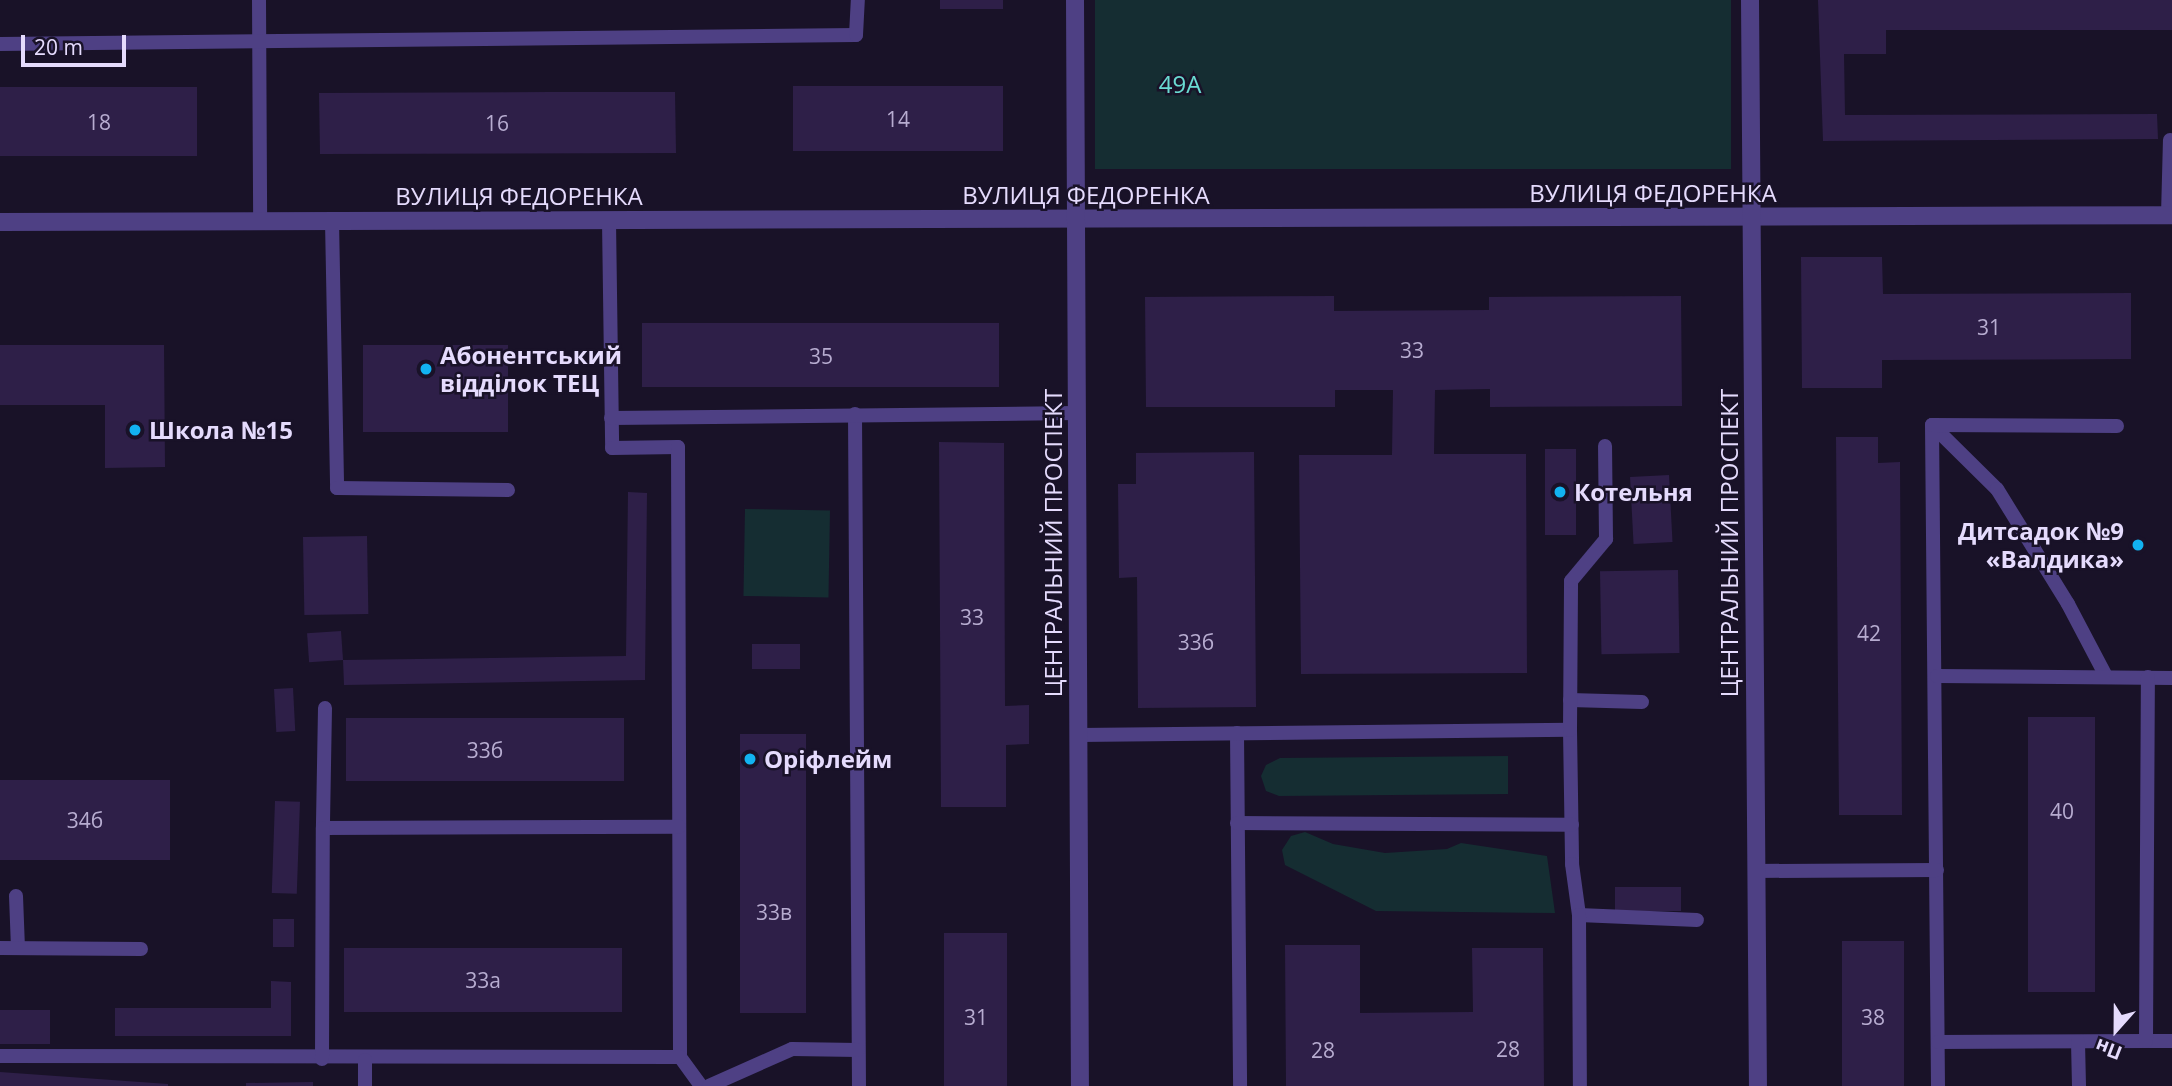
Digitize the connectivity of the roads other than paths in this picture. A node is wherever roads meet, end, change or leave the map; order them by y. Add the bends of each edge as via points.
1 (259, 0) edge
2 (858, 0) edge
3 (1075, 0) edge
4 (1750, 0) edge
5 (259, 42) junction
6 (0, 44) edge
7 (2170, 140) edge
8 (2170, 215) edge
9 (1751, 217) junction
10 (1076, 219) junction
11 (609, 220) junction
12 (332, 221) junction
13 (0, 222) edge
14 (260, 222) junction
15 (1077, 413) junction
16 (855, 414) junction
17 (611, 418) junction
18 (1932, 425) junction
19 (2117, 426) dead end
20 (1605, 446) dead end
21 (508, 490) dead end
22 (1937, 676) junction
23 (2106, 676) junction
24 (2148, 677) junction
25 (2172, 678) edge
26 (1570, 700) junction
27 (1642, 702) dead end
28 (325, 708) dead end
29 (1570, 730) junction
30 (1237, 733) junction
31 (1079, 735) junction
32 (1237, 823) junction
33 (1572, 825) junction
34 (679, 827) junction
35 (323, 828) junction
36 (1937, 870) junction
37 (1756, 871) junction
38 (16, 896) dead end
39 (1579, 915) junction
40 (1697, 920) dead end
41 (0, 948) edge
42 (18, 948) junction
43 (141, 949) dead end
44 (2146, 1041) junction
45 (2172, 1041) edge
46 (1938, 1042) junction
47 (2078, 1042) junction
48 (858, 1050) junction
49 (0, 1056) edge
50 (680, 1056) junction
51 (321, 1059) junction
52 (365, 1060) junction
53 (365, 1086) edge
54 (701, 1086) edge
55 (709, 1086) edge
56 (859, 1086) edge
57 (1080, 1086) edge
58 (1240, 1086) edge
59 (1580, 1086) edge
60 (1758, 1086) edge
61 (1938, 1086) edge
62 (2079, 1086) edge

1 - 5 lane
2 - 5 lane via 856,35
3 - 10 street, ЦЕНТРАЛЬНИЙ ПРОСПЕКТ
4 - 9 street, ЦЕНТРАЛЬНИЙ ПРОСПЕКТ
5 - 6 lane
5 - 14 lane
7 - 8 lane
8 - 9 street, ВУЛИЦЯ ФЕДОРЕНКА
9 - 10 street, ВУЛИЦЯ ФЕДОРЕНКА
9 - 37 street, ЦЕНТРАЛЬНИЙ ПРОСПЕКТ
10 - 11 street, ВУЛИЦЯ ФЕДОРЕНКА
10 - 15 street, ЦЕНТРАЛЬНИЙ ПРОСПЕКТ
11 - 12 street, ВУЛИЦЯ ФЕДОРЕНКА
11 - 17 lane
12 - 14 street, ВУЛИЦЯ ФЕДОРЕНКА
12 - 21 lane via 337,488
13 - 14 street, ВУЛИЦЯ ФЕДОРЕНКА
15 - 16 lane
15 - 31 street, ЦЕНТРАЛЬНИЙ ПРОСПЕКТ
16 - 17 lane
16 - 48 lane
17 - 34 lane via 611,448 678,447
18 - 19 lane
18 - 22 lane
18 - 23 lane via 1997,489
20 - 26 lane via 1606,539 1571,581
22 - 23 lane
22 - 36 lane
23 - 24 lane
24 - 25 lane
24 - 44 lane
26 - 27 lane
26 - 29 lane
28 - 35 lane
29 - 30 lane
29 - 33 lane
30 - 31 lane
30 - 32 lane
31 - 57 street, ЦЕНТРАЛЬНИЙ ПРОСПЕКТ
32 - 33 lane
32 - 58 lane
33 - 39 lane
34 - 35 lane
34 - 50 lane
35 - 51 lane
36 - 37 lane
36 - 46 lane
37 - 60 street, ЦЕНТРАЛЬНИЙ ПРОСПЕКТ
38 - 42 lane
39 - 40 lane
39 - 59 lane
41 - 42 lane
42 - 43 lane
44 - 45 lane
44 - 47 lane
46 - 47 lane
46 - 61 lane
47 - 62 lane
48 - 55 lane via 792,1049
48 - 56 lane
49 - 51 lane
50 - 52 lane
50 - 54 lane
51 - 52 lane
52 - 53 lane

